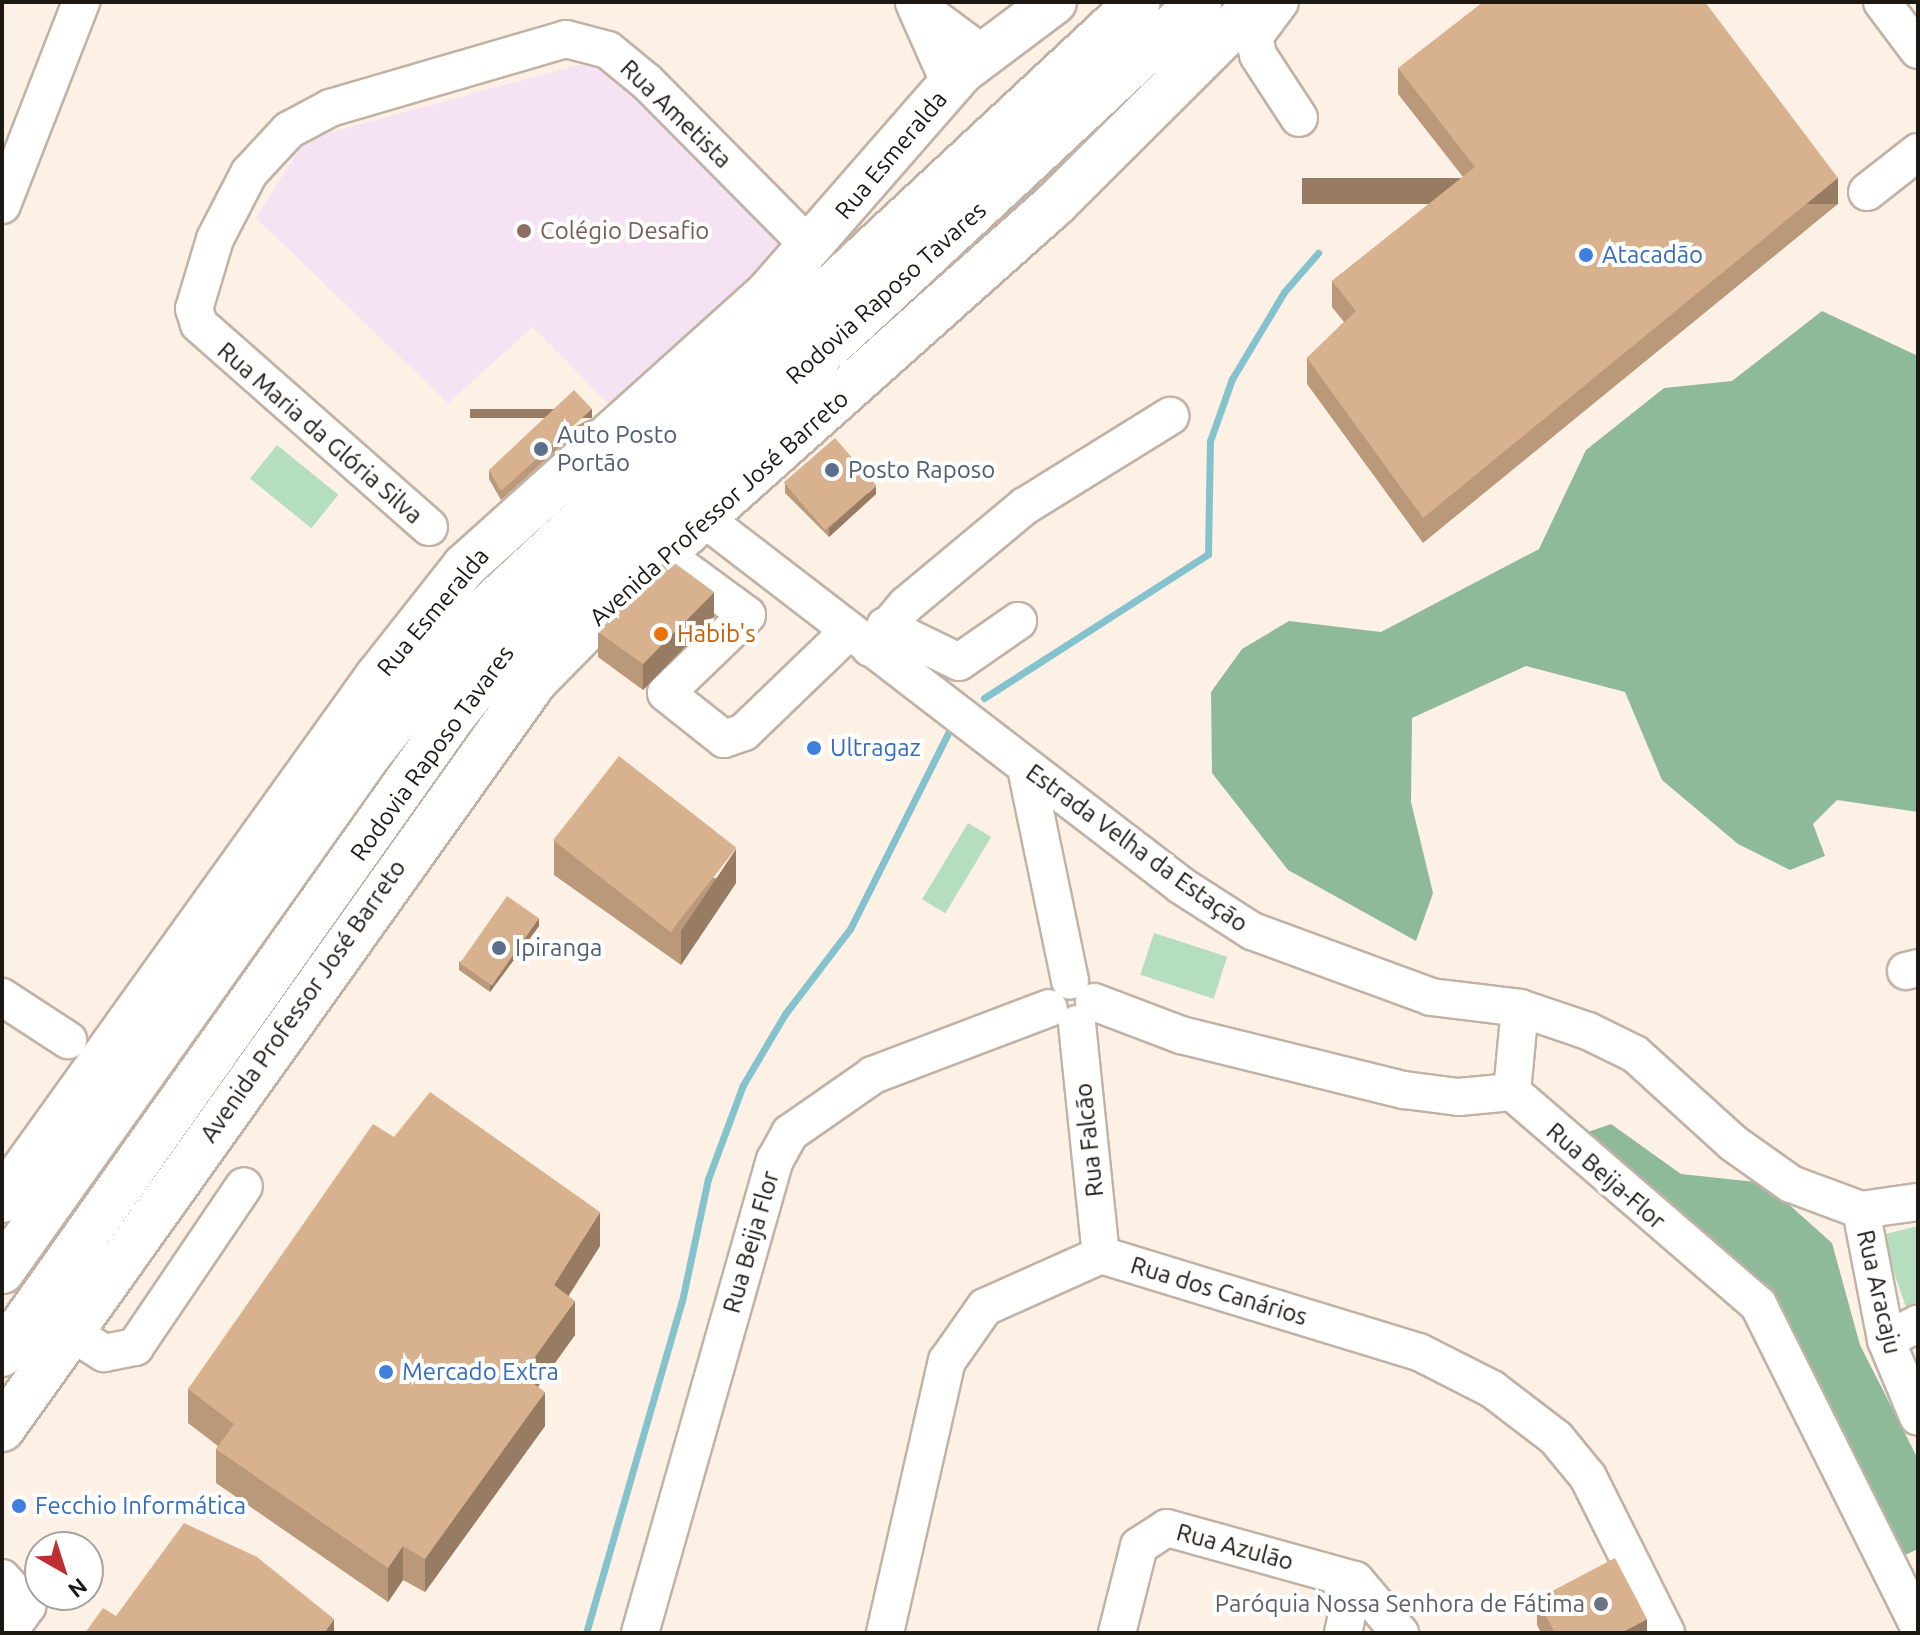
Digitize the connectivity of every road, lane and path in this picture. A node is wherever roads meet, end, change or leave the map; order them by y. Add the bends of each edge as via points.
1 (81, 2) edge
2 (913, 2) edge
3 (1054, 2) edge
4 (1138, 2) edge
5 (1199, 2) edge
6 (1258, 2) edge
7 (1268, 2) edge
8 (1280, 2) edge
9 (1882, 2) edge
10 (1221, 21) edge
11 (1918, 50) edge
12 (983, 54) junction
13 (950, 84) junction
14 (330, 108) joint
15 (1299, 118) dead end
16 (1918, 152) edge
17 (1867, 192) dead end
18 (2, 205) edge
19 (811, 248) junction
20 (1170, 416) dead end
21 (702, 517) junction
22 (429, 527) dead end
23 (664, 554) junction
24 (1018, 621) dead end
25 (868, 635) junction
26 (959, 662) junction
27 (931, 695) junction
28 (1026, 768) junction
29 (2, 997) edge
30 (1073, 1003) junction
31 (1520, 1008) junction
32 (68, 1040) dead end
33 (1512, 1092) junction
34 (244, 1186) dead end
35 (2, 1200) edge
36 (1918, 1202) edge
37 (1861, 1210) junction
38 (1101, 1255) junction
39 (2, 1271) edge
40 (1918, 1324) edge
41 (72, 1333) junction
42 (1886, 1340) junction
43 (2, 1354) edge
44 (1918, 1417) edge
45 (2, 1429) edge
46 (1908, 1576) edge
47 (2, 1578) edge
48 (1355, 1580) junction
49 (1918, 1625) edge
50 (8, 1633) edge
51 (640, 1633) edge
52 (885, 1633) edge
53 (1117, 1633) edge
54 (1343, 1633) edge
55 (1400, 1633) edge
56 (1666, 1633) edge

1 - 18 street
2 - 12 street
2 - 13 street
3 - 12 highway, Rua Esmeralda
4 - 39 highway, Rodovia Raposo Tavares via 487,608 370,753
5 - 43 highway, Rodovia Raposo Tavares via 525,629 454,715
6 - 21 highway, Avenida Professor José Barreto via 1045,214
7 - 10 street
8 - 15 street via 1254,37 1258,55
9 - 11 street
10 - 21 highway via 805,393
12 - 13 highway, Rua Esmeralda
13 - 19 highway, Rua Esmeralda
14 - 19 street, Rua Ametista via 525,46 566,39 608,50
14 - 22 street, Rua Maria da Glória Silva via 289,130 249,173 215,239 194,309 212,340
16 - 17 street
19 - 35 highway, Rua Esmeralda via 465,566 369,687
20 - 25 street via 1025,506
21 - 23 highway, Avenida Professor José Barreto
21 - 25 street, Estrada Velha da Estação
23 - 25 street via 747,615 666,693 724,739 744,732
23 - 41 highway, Avenida Professor José Barreto via 575,639 495,732
24 - 26 street
25 - 26 street
25 - 27 street, Estrada Velha da Estação
26 - 27 street
27 - 28 street, Estrada Velha da Estação
28 - 30 street, Rua Falcão
28 - 31 street, Estrada Velha da Estação via 1252,931 1431,997
29 - 32 street
30 - 33 street via 1404,1090 1459,1097
30 - 38 street, Rua Falcão
30 - 51 street, Rua Beija Flor via 873,1075 790,1133 775,1160
31 - 33 street
31 - 37 street, Estrada Velha da Estação via 1635,1054 1780,1176
33 - 46 street, Rua Beija-Flor via 1758,1304
34 - 41 street via 135,1347 104,1353
36 - 37 street
37 - 42 street, Rua Aracaju
38 - 52 street, Rua dos Canários via 985,1307 947,1361
38 - 56 street, Rua dos Canários via 1419,1352 1492,1389 1556,1438 1588,1477
40 - 42 street
41 - 45 highway, Avenida Professor José Barreto
42 - 44 street, Rua Aracaju
46 - 49 street, Rua Beija-Flor
47 - 50 street via 27,1606
48 - 53 street, Rua Azulão via 1167,1528 1139,1546
48 - 54 street
48 - 55 street

